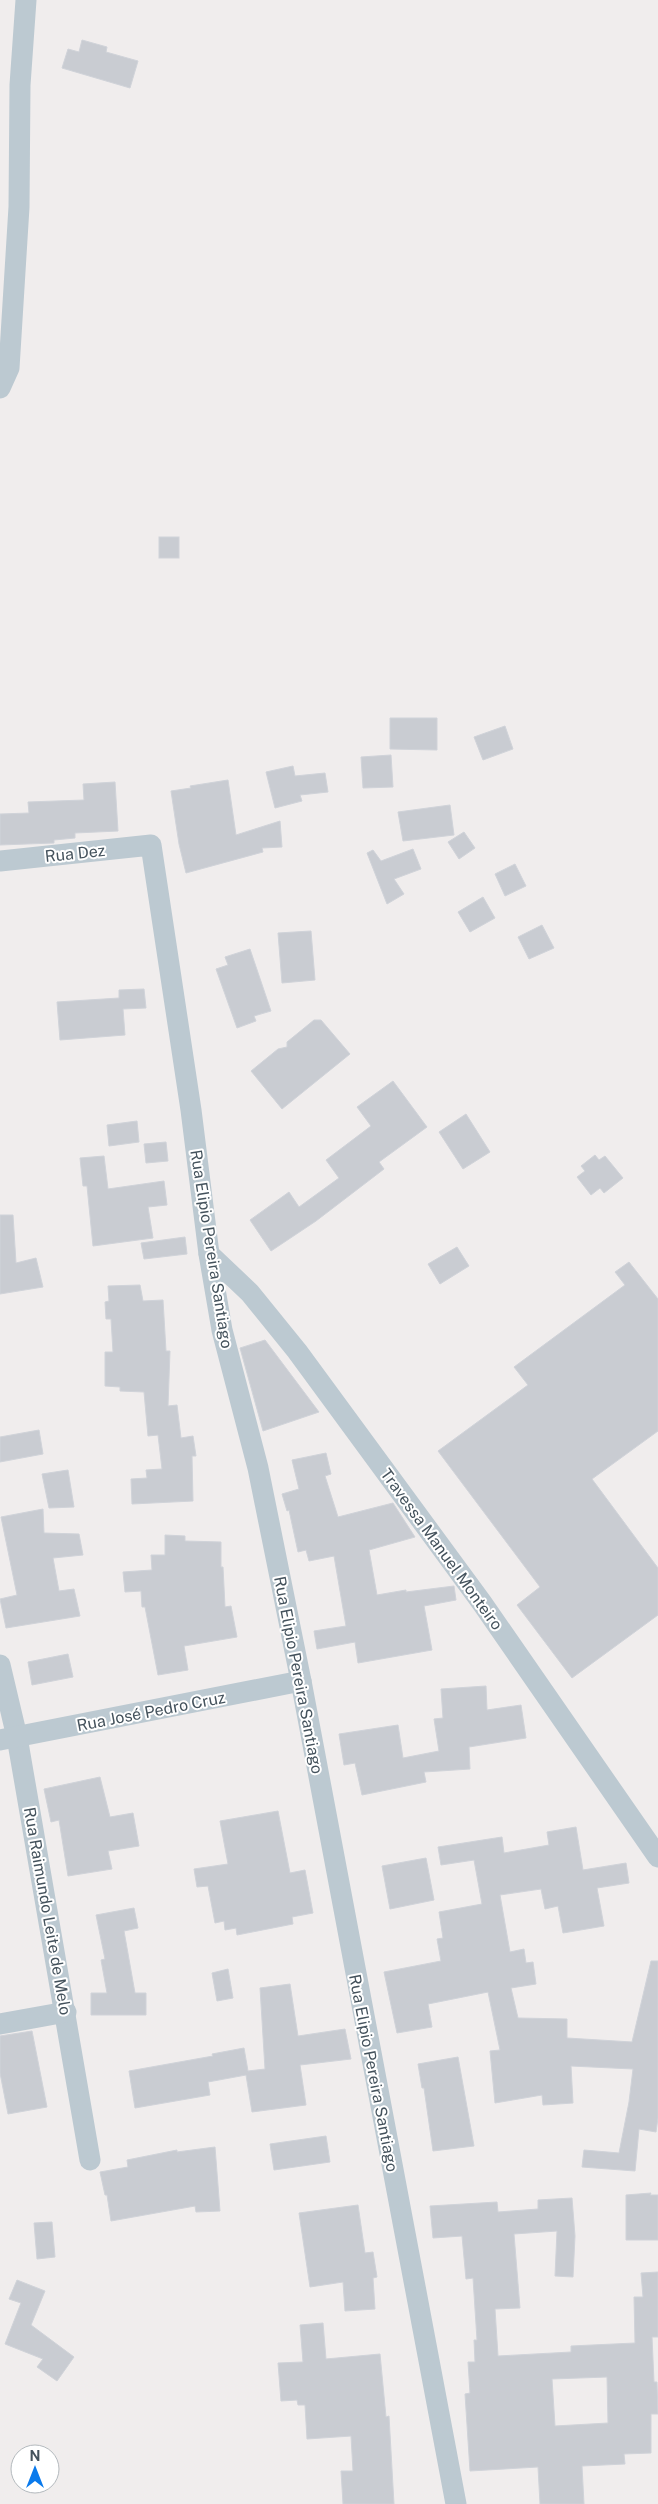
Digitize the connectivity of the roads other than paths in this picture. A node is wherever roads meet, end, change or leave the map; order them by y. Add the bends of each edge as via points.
1 (26, 0) edge
2 (0, 388) edge
3 (151, 845) joint
4 (0, 861) edge
5 (209, 1254) junction
6 (0, 1665) edge
7 (301, 1681) junction
8 (9, 1739) edge
9 (658, 1857) edge
10 (66, 2012) junction
11 (0, 2024) edge
12 (90, 2160) dead end
13 (456, 2504) edge

1 - 2 street via 9,368
3 - 4 street, Rua Dez
3 - 5 street, Rua Elipio Pereira Santiago
5 - 7 street, Rua Elipio Pereira Santiago via 222,1330 258,1468
5 - 9 street, Travessa Manuel Monteiro via 250,1294 297,1351 482,1604
6 - 8 street, Rua Raimundo Leite de Melo
7 - 8 street, Rua José Pedro Cruz
7 - 13 street, Rua Elipio Pereira Santiago
8 - 10 street, Rua Raimundo Leite de Melo
10 - 11 street
10 - 12 street, Rua Raimundo Leite de Melo

